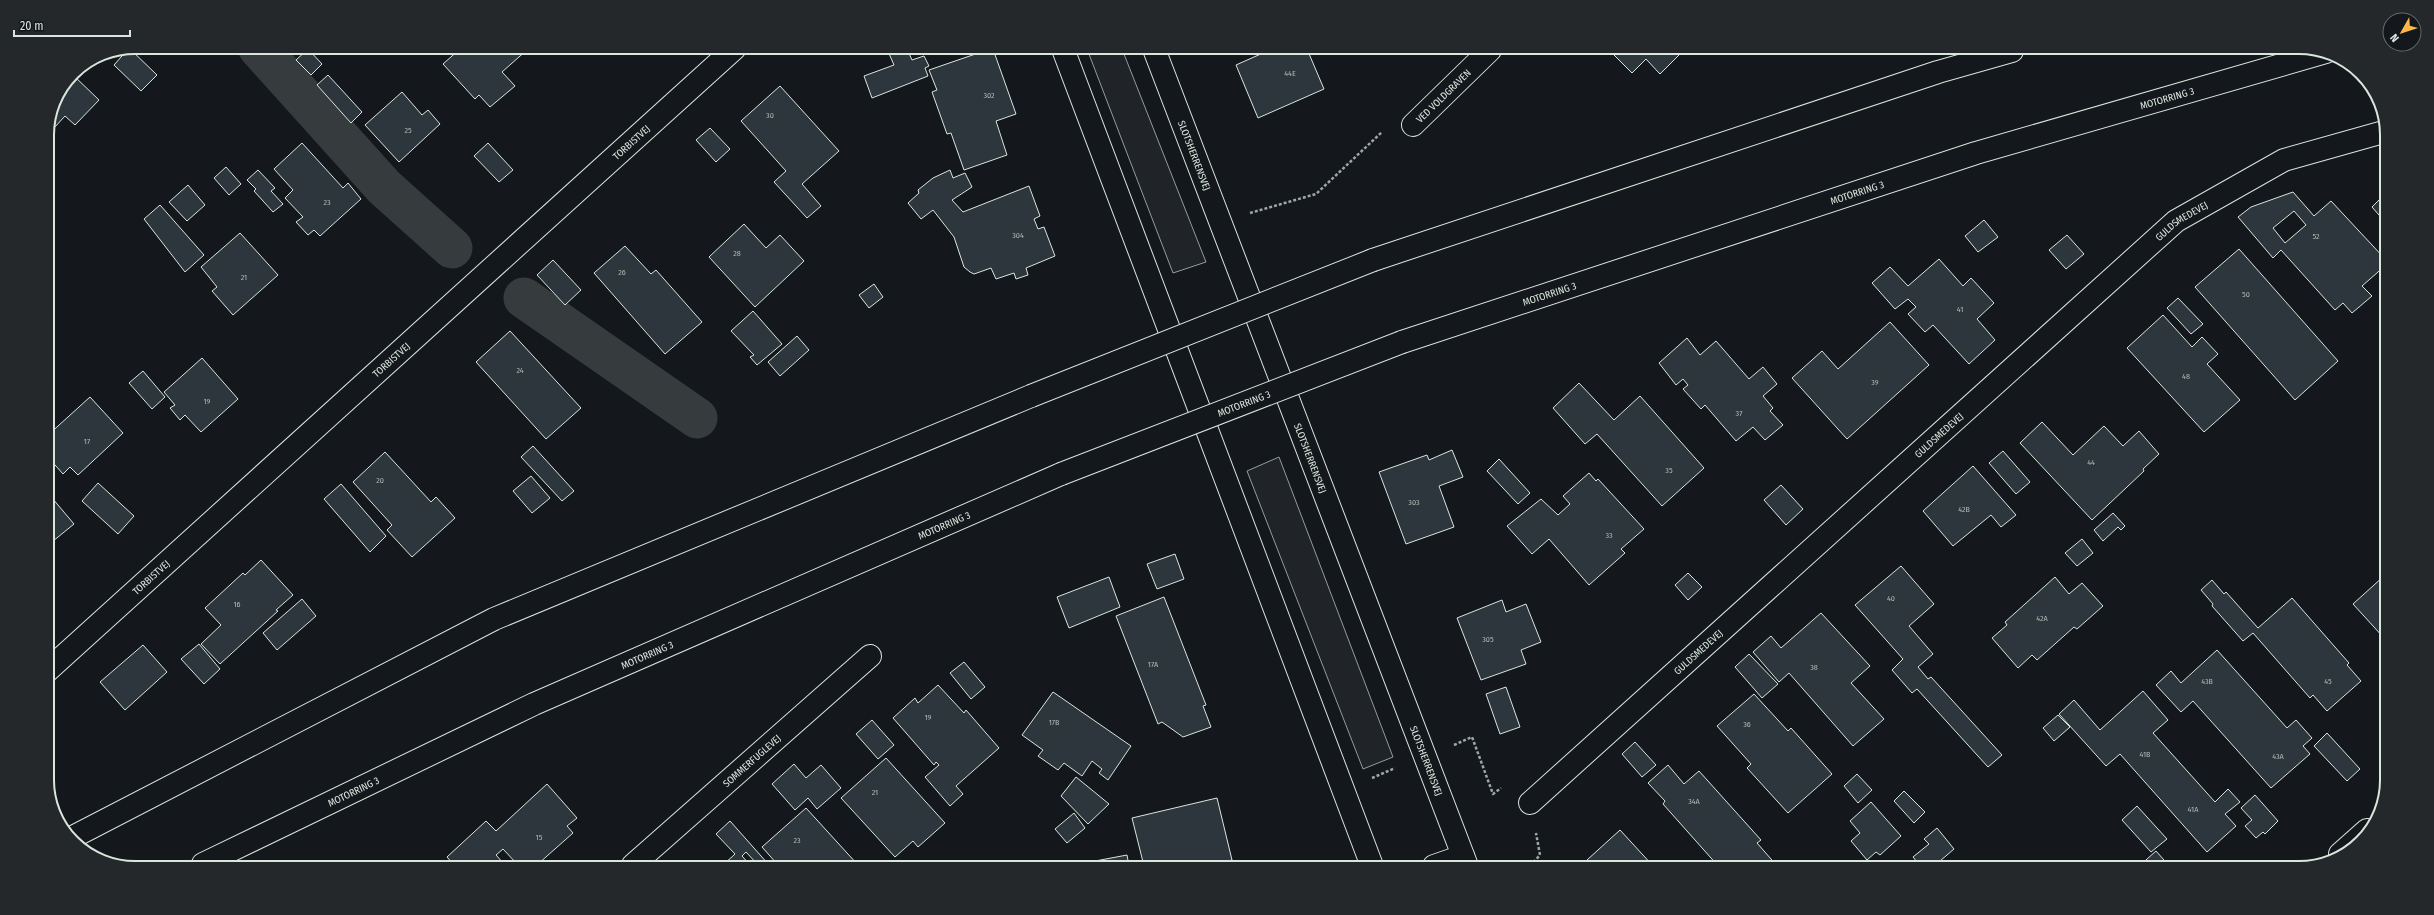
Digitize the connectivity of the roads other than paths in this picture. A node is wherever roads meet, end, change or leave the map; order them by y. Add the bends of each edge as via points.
1 (728, 54) edge
2 (1064, 54) edge
3 (1156, 54) edge
4 (1486, 54) edge
5 (2001, 54) edge
6 (2313, 56) edge
7 (1413, 126) road end
8 (2380, 133) edge
9 (870, 656) dead end
10 (54, 665) edge
11 (1530, 803) dead end
12 (76, 835) edge
13 (210, 861) edge
14 (636, 861) edge
15 (1370, 861) edge
16 (1465, 861) edge

1 - 10 main road, TORBISTVEJ
2 - 15 main road
3 - 16 main road, SLOTSHERRENSVEJ
4 - 7 main road, VED VOLDGRAVEN
5 - 12 main road, bridge via 1938,72 1373,260 1032,396 494,619
6 - 13 main road, MOTORRING 3, bridge via 1976,153 1402,342 1061,474 534,704
8 - 11 main road, GULDSMEDEVEJ via 2284,160 2176,221
9 - 14 main road, SOMMERFUGLEVEJ

